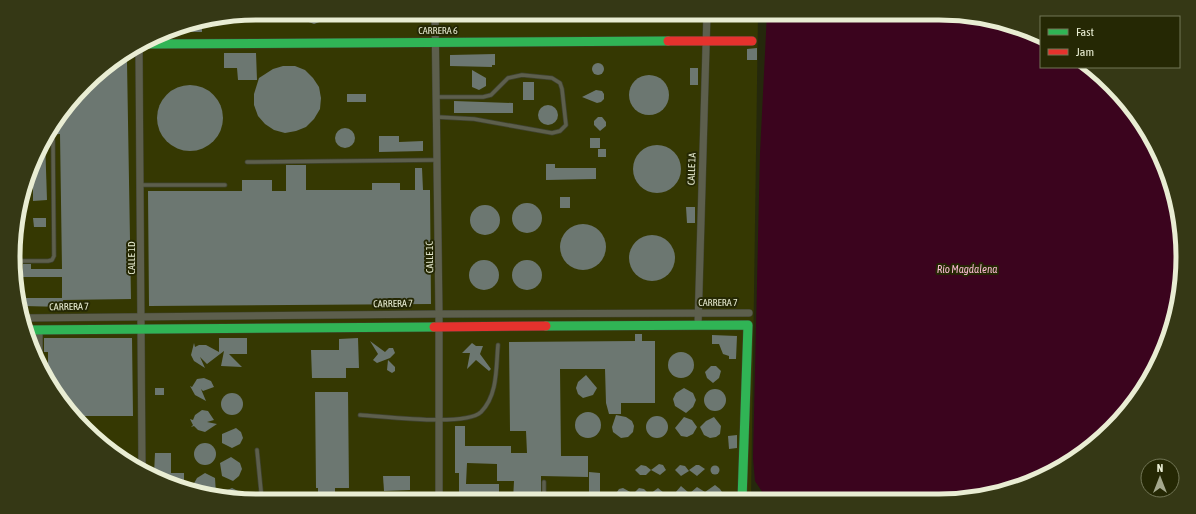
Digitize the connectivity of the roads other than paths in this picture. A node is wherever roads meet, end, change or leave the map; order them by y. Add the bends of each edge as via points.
1 (435, 20) edge
2 (707, 20) edge
3 (435, 41) junction
4 (706, 41) junction
5 (752, 41) dead end
6 (152, 44) edge
7 (139, 51) edge
8 (436, 97) junction
9 (437, 117) junction
10 (53, 140) dead end
11 (437, 160) junction
12 (247, 162) dead end
13 (140, 185) junction
14 (225, 185) dead end
15 (20, 261) edge
16 (581, 313) junction
17 (698, 313) junction
18 (749, 313) joint
19 (440, 314) junction
20 (496, 314) junction
21 (141, 317) junction
22 (28, 318) edge
23 (38, 318) junction
24 (698, 325) junction
25 (748, 325) junction
26 (496, 326) junction
27 (580, 326) junction
28 (439, 327) junction
29 (141, 328) junction
30 (32, 330) edge
31 (39, 330) junction
32 (498, 345) dead end
33 (39, 350) edge
34 (360, 415) dead end
35 (439, 420) junction
36 (257, 450) dead end
37 (142, 464) edge
38 (544, 482) dead end
39 (261, 494) edge
40 (439, 494) edge
41 (544, 494) edge
42 (742, 494) edge

1 - 3 street, CALLE 1C
2 - 4 street, CALLE 1A
3 - 4 street, CARRERA 6
3 - 6 street, CARRERA 6
3 - 8 street, CALLE 1C
4 - 5 street, CARRERA 6
4 - 17 street, CALLE 1A
7 - 13 street, CALLE 1D
8 - 9 street, CALLE 1C
8 - 9 lane via 491,95 508,78 522,75 552,78 560,83 566,126 552,133 474,119
9 - 11 street, CALLE 1C
10 - 15 lane via 54,256 48,261
11 - 12 lane
11 - 19 street, CALLE 1C
13 - 14 lane
13 - 21 street, CALLE 1D
16 - 17 street, CARRERA 7
16 - 20 street, CARRERA 7
16 - 27 lane
17 - 18 street, CARRERA 7
17 - 24 street, CALLE 1A
18 - 25 lane
19 - 20 street, CARRERA 7
19 - 21 street, CARRERA 7
19 - 28 street, CALLE 1C
20 - 26 lane
21 - 23 street, CARRERA 7
21 - 29 street, CALLE 1D
22 - 23 street, CARRERA 7
23 - 31 lane, CARRERA 7
24 - 25 street
24 - 27 street
25 - 42 street
26 - 27 street
26 - 28 street
28 - 29 street
28 - 35 street, CALLE 1C
29 - 31 street
29 - 37 street, CALLE 1D
30 - 31 street
31 - 33 street, CARRERA 7
32 - 35 lane via 494,390 487,404 472,418
34 - 35 lane
35 - 40 street, CALLE 1C
36 - 39 lane
38 - 41 lane

